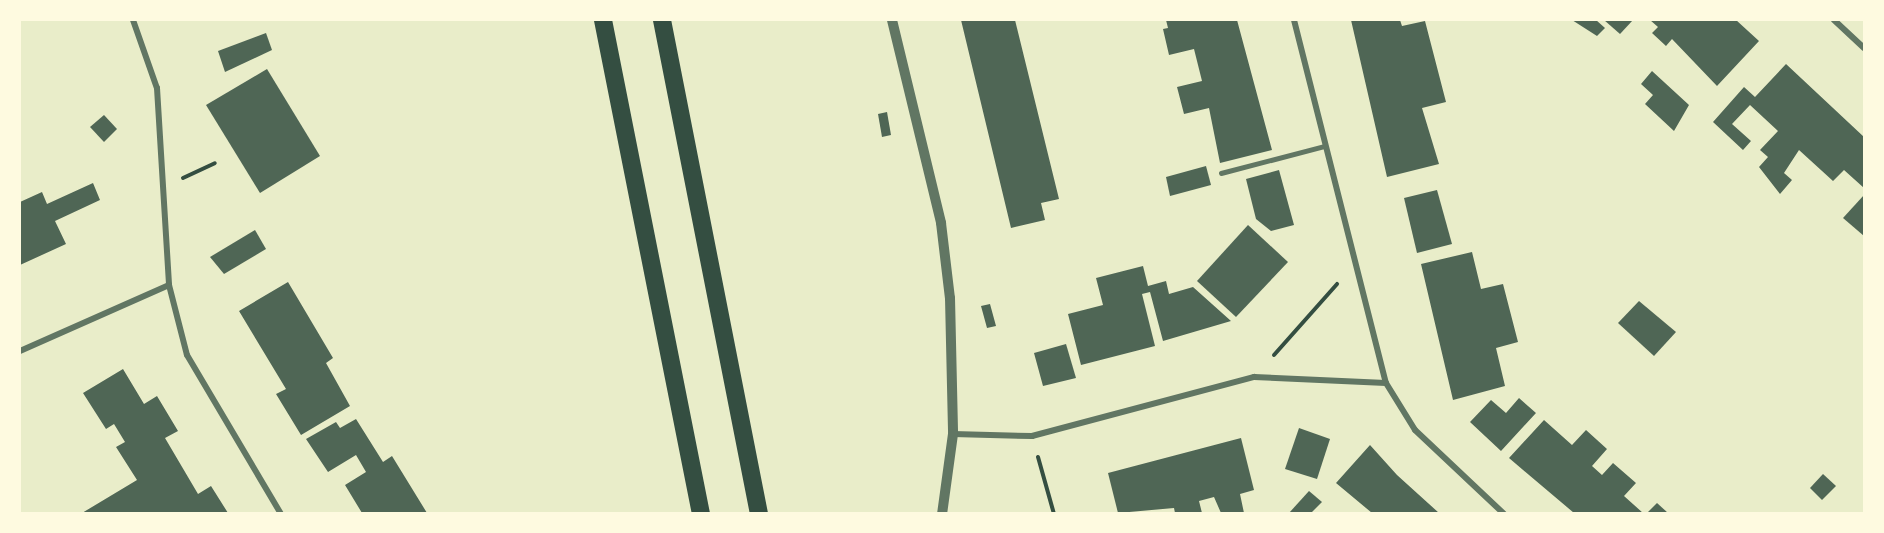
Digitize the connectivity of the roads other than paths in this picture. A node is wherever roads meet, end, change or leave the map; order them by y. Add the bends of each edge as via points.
1 (133, 20) edge
2 (603, 20) edge
3 (662, 20) edge
4 (892, 20) edge
5 (1294, 20) edge
6 (1834, 20) edge
7 (1864, 48) edge
8 (1325, 146) junction
9 (1221, 173) dead end
10 (169, 285) junction
11 (20, 351) edge
12 (1386, 383) junction
13 (953, 434) junction
14 (281, 513) edge
15 (701, 513) edge
16 (759, 513) edge
17 (942, 513) edge
18 (1504, 513) edge

1 - 10 street via 157,88
2 - 15 highway
3 - 16 highway
4 - 13 street via 941,223 954,361
5 - 8 street
6 - 7 street
8 - 9 lane
8 - 12 street
10 - 11 street
10 - 14 street via 187,355
12 - 13 street via 1254,377 1032,436
12 - 18 street via 1415,430
13 - 17 street

